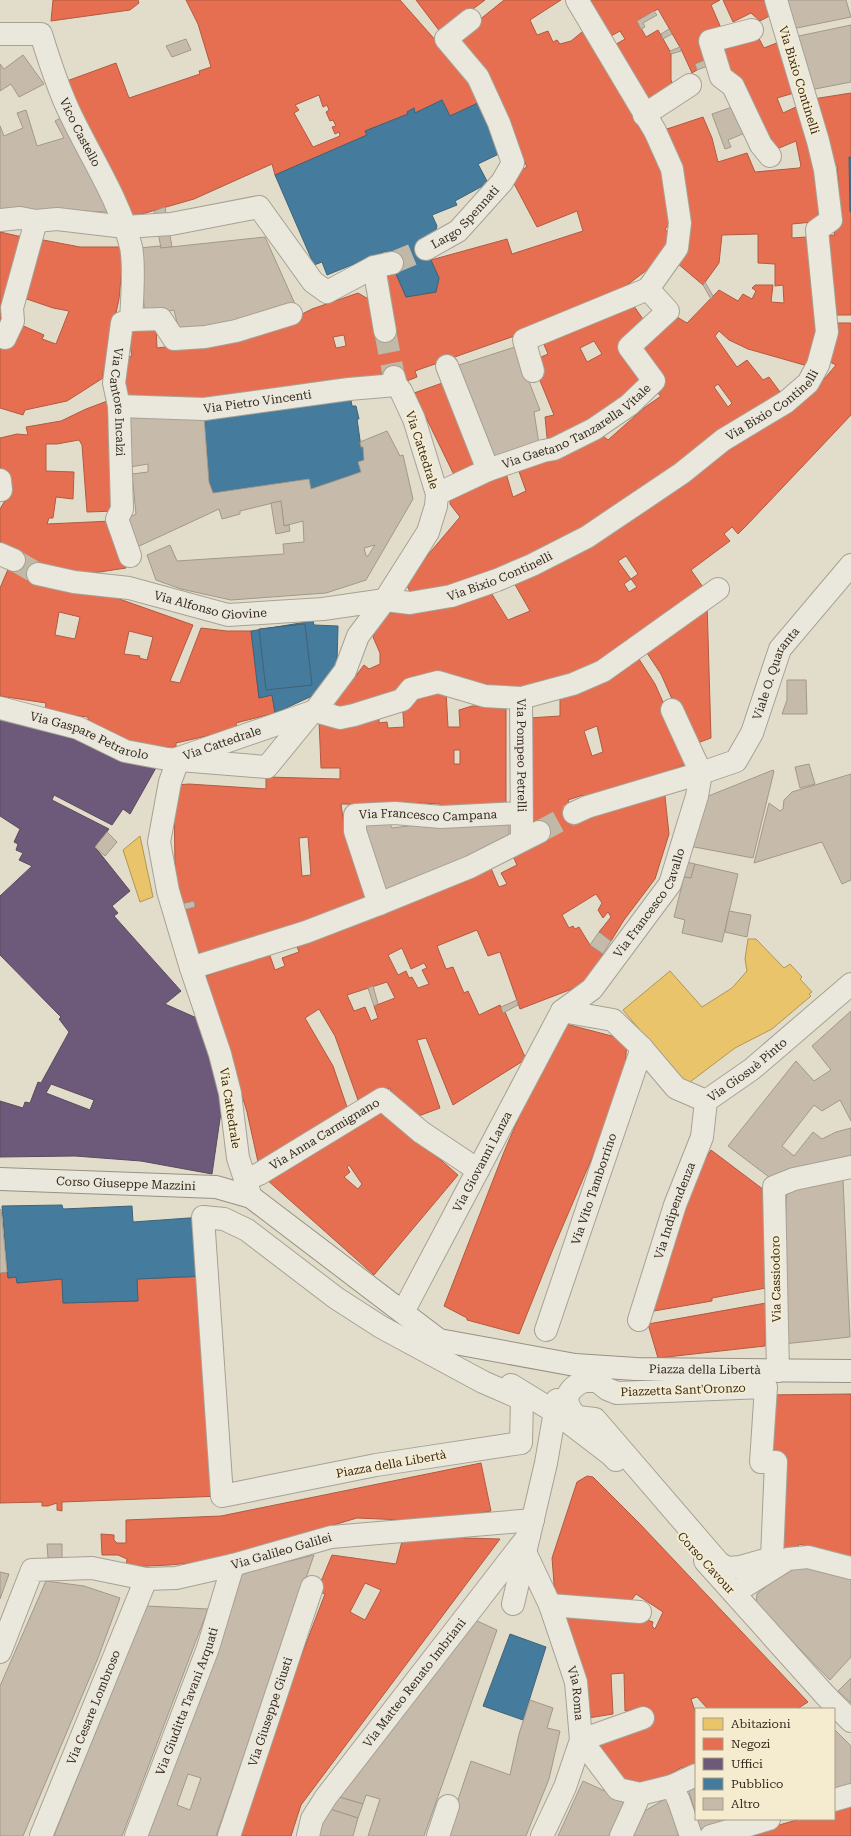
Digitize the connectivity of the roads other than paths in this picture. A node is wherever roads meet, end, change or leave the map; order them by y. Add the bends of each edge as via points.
1 (577, 0) edge
2 (776, 0) edge
3 (470, 20) dead end
4 (752, 30) dead end
5 (0, 34) edge
6 (690, 85) dead end
7 (644, 115) junction
8 (770, 156) dead end
9 (0, 220) edge
10 (36, 221) junction
11 (125, 227) junction
12 (426, 249) tunnel mouth
13 (648, 289) junction
14 (291, 314) dead end
15 (131, 320) junction
16 (385, 331) tunnel mouth
17 (5, 338) dead end
18 (447, 366) dead end
19 (533, 371) dead end
20 (395, 381) joint
21 (119, 406) junction
22 (488, 470) junction
23 (437, 494) junction
24 (130, 556) dead end
25 (851, 565) edge
26 (38, 574) tunnel mouth
27 (718, 589) dead end
28 (385, 600) junction
29 (521, 698) junction
30 (0, 708) edge
31 (672, 710) dead end
32 (313, 711) junction
33 (179, 758) junction
34 (701, 773) junction
35 (574, 813) tunnel mouth
36 (521, 814) junction
37 (379, 904) junction
38 (191, 968) junction
39 (851, 984) edge
40 (562, 1011) junction
41 (642, 1048) junction
42 (706, 1102) junction
43 (851, 1167) edge
44 (478, 1170) junction
45 (0, 1179) edge
46 (248, 1188) junction
47 (247, 1230) joint
48 (403, 1312) junction
49 (640, 1320) dead end
50 (546, 1330) dead end
51 (439, 1340) junction
52 (575, 1365) junction
53 (778, 1370) junction
54 (851, 1371) edge
55 (556, 1412) junction
56 (529, 1536) junction
57 (772, 1558) joint
58 (233, 1565) junction
59 (851, 1568) edge
60 (146, 1580) junction
61 (312, 1587) dead end
62 (734, 1594) junction
63 (512, 1604) dead end
64 (550, 1605) junction
65 (640, 1612) dead end
66 (0, 1652) edge
67 (643, 1718) dead end
68 (851, 1721) edge
69 (581, 1740) junction
70 (695, 1775) edge
71 (672, 1786) junction
72 (640, 1794) junction
73 (851, 1795) edge
74 (835, 1800) edge
75 (448, 1806) dead end
76 (766, 1820) edge
77 (41, 1836) edge
78 (136, 1836) edge
79 (229, 1836) edge
80 (308, 1836) edge
81 (438, 1836) edge
82 (542, 1836) edge
83 (621, 1836) edge
84 (691, 1836) edge
85 (711, 1836) edge

1 - 7 street
2 - 28 street, Via Bixio Continelli via 823,162 831,220 817,230 827,332 818,365 808,383 786,402 723,440 682,473 587,537 497,580 451,596 410,603
3 - 12 street, Largo Spennati via 446,39 478,77 513,163 502,182 458,231
4 - 8 street via 710,41 721,77 733,86 761,146
5 - 11 street, Vico Castello via 41,34 55,78
6 - 7 street
7 - 13 street via 655,131 672,169 680,223 677,248
9 - 10 street via 20,218
10 - 11 street via 57,219
10 - 17 street via 12,308 13,321
11 - 15 street via 131,249
11 - 16 street via 171,224 259,207 313,282 327,292 383,265
13 - 19 street via 524,340
13 - 22 street, Via Gaetano Tanzarella Vitale via 668,311 629,347 654,381 628,405 594,429 554,449
14 - 15 street via 220,334 174,339 161,319
15 - 21 street, Via Cantore Incalzi via 122,323 114,383
18 - 22 street
20 - 21 street, Via Pietro Vincenti via 204,409
20 - 23 street, Via Cattedrale via 414,420
21 - 24 street, Via Cantore Incalzi via 122,509 117,519
22 - 23 street, Via Gaetano Tanzarella Vitale
23 - 28 street, Via Cattedrale via 428,532
25 - 34 street, Viale O. Quaranta via 780,648 752,732 736,760
26 - 28 street, Via Alfonso Giovine via 74,582 129,588 228,615 323,609
27 - 29 street via 603,671 573,684
28 - 32 street, Via Cattedrale via 358,636 345,671
29 - 32 street, Via Pompeo Petrelli via 485,696 438,682 411,689 402,700 354,715 340,718
29 - 36 street, Via Pompeo Petrelli
30 - 33 street, Via Gaspare Petrarolo via 78,728 125,751
31 - 34 street
32 - 33 street, Via Cattedrale
32 - 33 street, Via Gaspare Petrarolo via 267,766
33 - 38 street, Via Cattedrale via 170,782 158,842 168,891
34 - 35 street, Viale O. Quaranta
34 - 40 street, Via Francesco Cavallo via 697,796 670,884 592,989
36 - 37 street, Via Pompeo Petrelli via 530,836 470,867
36 - 37 street, Via Francesco Campana via 441,817 355,815 355,831
37 - 38 street via 306,932
38 - 46 street, Via Cattedrale via 220,1054 230,1093 238,1158
39 - 42 street, Via Giosuè Pinto via 752,1069
40 - 41 street, Via Giosuè Pinto via 613,1020
40 - 44 street, Via Giovanni Lanza
41 - 42 street, Via Giosuè Pinto via 676,1088
41 - 50 street, Via Vito Tamborrino
42 - 49 street, Via Indipendenza via 702,1137 679,1192
43 - 53 street, Via Cassiodoro via 794,1179 774,1187
44 - 46 street, Via Anna Carmignano via 421,1132 382,1099 258,1174
44 - 48 street, Via Giovanni Lanza
45 - 46 street, Corso Giuseppe Mazzini
46 - 48 street, Piazza della Libertà
47 - 47 street, Piazza della Libertà via 224,1219 203,1217 222,1496 376,1465 521,1443 522,1399 483,1382 381,1327 336,1298
48 - 51 street, Piazza della Libertà
51 - 52 street, Piazza della Libertà
51 - 55 street, Corso Cavour
52 - 53 street, Piazza della Libertà via 636,1369
52 - 55 street via 561,1384
53 - 54 street, Piazza della Libertà
55 - 56 street
55 - 62 street, Corso Cavour via 610,1454
56 - 58 street, Via Galileo Galilei via 331,1537
56 - 63 street
56 - 64 street, Via Roma
56 - 80 street, Via Matteo Renato Imbriani via 326,1797 312,1819
57 - 57 street, Piazzetta Sant'Oronzo via 740,1567 728,1568 719,1563 595,1419 577,1417 570,1410 566,1402 569,1393 584,1381 597,1381 617,1393 766,1387 761,1462 776,1462
58 - 60 street, Via Galileo Galilei via 176,1578
58 - 78 street, Via Giuditta Tavani Arquati via 208,1648
59 - 62 street via 808,1557 788,1560
60 - 66 street, Via Galileo Galilei via 92,1568 32,1570
60 - 77 street, Via Cesare Lombroso
61 - 79 street, Via Giuseppe Giusti
62 - 68 street, Corso Cavour
64 - 65 street
64 - 69 street, Via Roma via 576,1682
67 - 69 street
69 - 72 street via 618,1789
69 - 82 street, Via Roma via 565,1788
70 - 71 street
71 - 72 street
71 - 84 street
72 - 83 street
73 - 74 street
75 - 81 street
76 - 85 street

